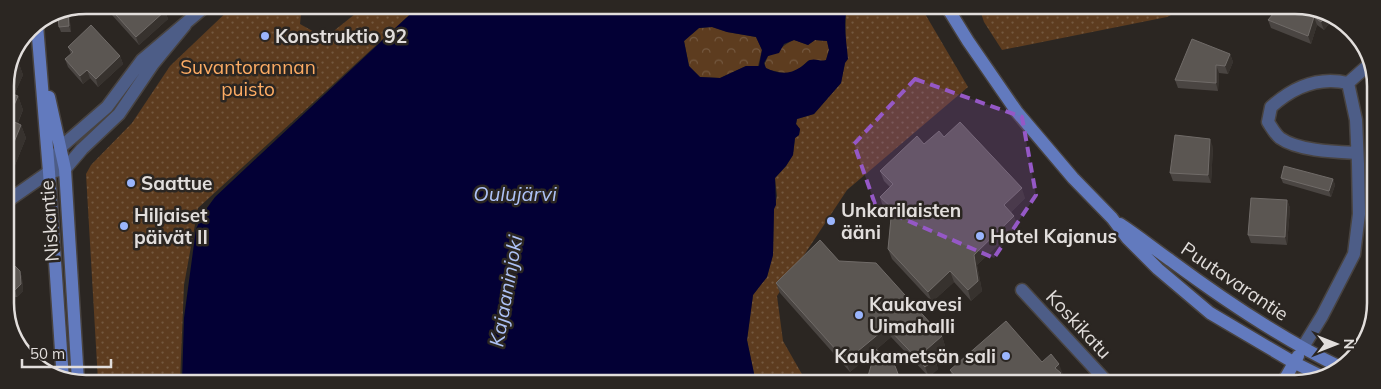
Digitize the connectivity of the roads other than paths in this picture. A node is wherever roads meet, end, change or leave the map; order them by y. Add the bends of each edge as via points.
1 (197, 14) edge
2 (951, 14) edge
3 (185, 25) junction
4 (38, 33) edge
5 (40, 60) junction
6 (1365, 68) edge
7 (1348, 83) junction
8 (61, 147) junction
9 (1358, 153) junction
10 (64, 170) junction
11 (49, 172) junction
12 (14, 196) edge
13 (1112, 218) junction
14 (1022, 290) dead end
15 (1303, 347) junction
16 (1293, 362) junction
17 (1334, 364) edge
18 (62, 371) edge
19 (1315, 373) edge
20 (78, 375) edge
21 (1100, 375) edge
22 (1286, 375) edge

1 - 3 street
2 - 13 main road, Puutavarantie via 1017,112
3 - 8 street via 142,60 107,107
3 - 10 street via 119,114
4 - 5 main road, Niskantie
5 - 8 main road, Niskantie
5 - 11 main road, Niskantie
6 - 7 street
7 - 9 street via 1356,120
7 - 9 street via 1316,82 1296,88 1271,107 1268,122 1278,137 1289,144
8 - 10 main road, Niskantie
8 - 11 street
9 - 15 street via 1359,214 1354,254
10 - 11 street
10 - 20 main road, Niskantie
11 - 12 street
11 - 18 main road, Niskantie
13 - 15 main road, Puutavarantie via 1262,324
13 - 16 main road, Puutavarantie via 1145,257 1210,313
14 - 21 street, Koskikatu
15 - 16 main road
15 - 17 main road, Puutavarantie
16 - 19 main road, Puutavarantie
16 - 22 main road

